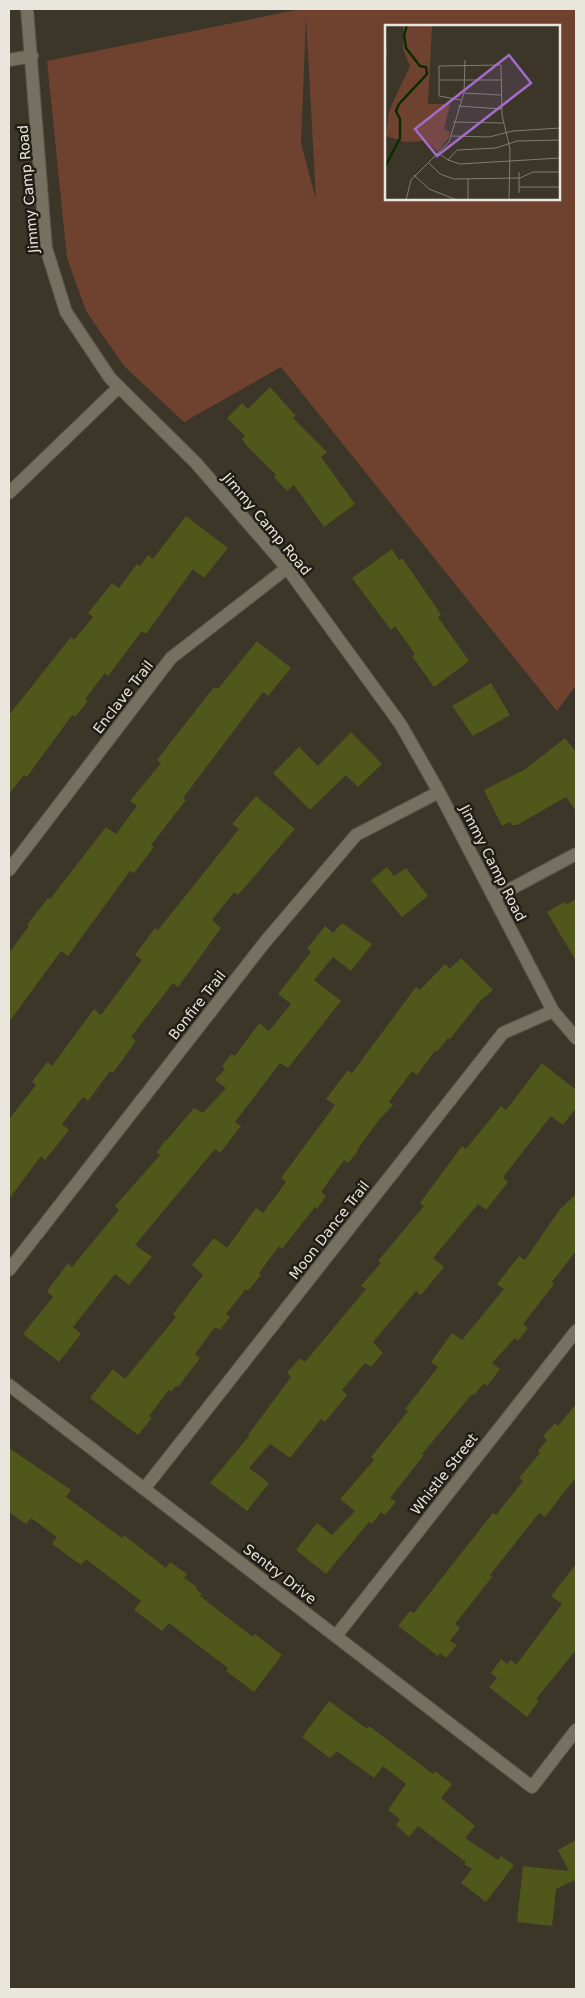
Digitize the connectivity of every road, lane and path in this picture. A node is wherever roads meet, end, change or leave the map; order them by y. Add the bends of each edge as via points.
1 (27, 9) edge
2 (32, 56) junction
3 (9, 60) edge
4 (119, 387) junction
5 (9, 493) edge
6 (287, 568) junction
7 (439, 792) junction
8 (576, 854) edge
9 (9, 870) edge
10 (494, 898) junction
11 (553, 1011) junction
12 (576, 1038) edge
13 (9, 1270) edge
14 (576, 1331) edge
15 (9, 1385) edge
16 (144, 1488) junction
17 (336, 1636) junction
18 (576, 1730) edge

1 - 2 street, Jimmy Camp Road
2 - 3 street
2 - 4 street, Jimmy Camp Road via 46,248 66,312
4 - 5 street
4 - 6 street, Jimmy Camp Road via 196,463
6 - 7 street, Jimmy Camp Road via 401,725
6 - 9 street, Enclave Trail via 171,658
7 - 10 street, Jimmy Camp Road
7 - 13 street, Bonfire Trail via 356,835 265,942
8 - 10 street
10 - 11 street, Jimmy Camp Road
11 - 12 street, Jimmy Camp Road
11 - 16 street, Moon Dance Trail via 503,1033
14 - 17 street, Whistle Street
15 - 16 street, Sentry Drive
16 - 17 street, Sentry Drive
17 - 18 street, Sentry Drive via 532,1787

